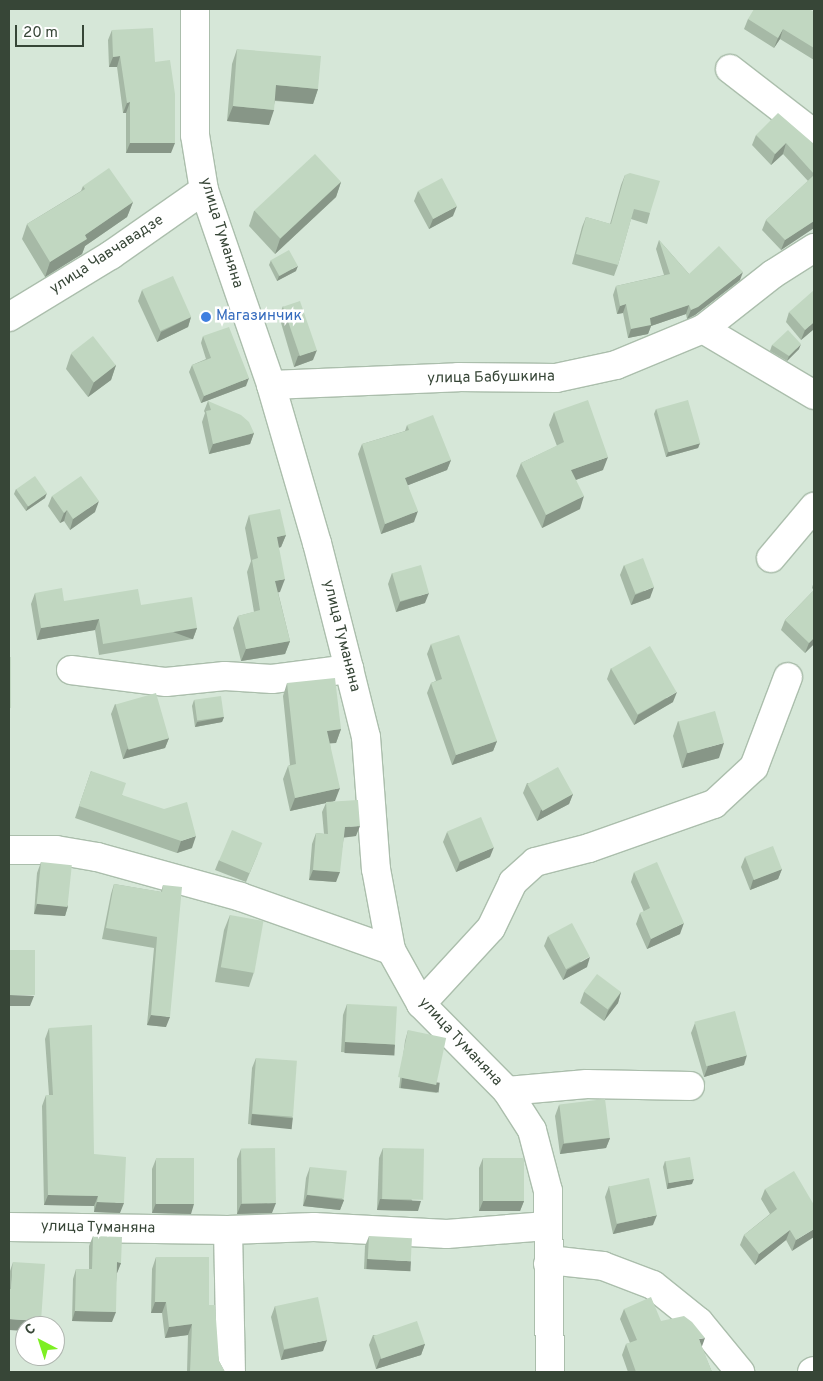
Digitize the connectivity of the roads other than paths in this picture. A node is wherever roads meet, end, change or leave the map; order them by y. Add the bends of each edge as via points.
1 (195, 9) edge
2 (730, 69) dead end
3 (814, 134) edge
4 (204, 190) junction
5 (814, 248) edge
6 (9, 317) edge
7 (703, 329) junction
8 (271, 385) junction
9 (814, 395) edge
10 (814, 508) edge
11 (771, 558) dead end
12 (71, 670) dead end
13 (349, 670) junction
14 (788, 677) dead end
15 (9, 850) edge
16 (392, 950) junction
17 (421, 1004) junction
18 (690, 1086) dead end
19 (507, 1092) junction
20 (9, 1226) edge
21 (547, 1226) junction
22 (228, 1230) junction
23 (548, 1264) junction
24 (232, 1372) edge
25 (550, 1372) edge
26 (740, 1372) edge

1 - 4 street, улица Туманяна via 195,135
2 - 3 street
4 - 6 street, улица Чавчавадзе via 111,255
4 - 8 street, улица Туманяна
5 - 7 street, улица Бабушкина via 773,274
7 - 8 street, улица Бабушкина via 616,365 556,378
7 - 9 street
8 - 13 street, улица Туманяна via 318,543
10 - 11 street
12 - 13 street via 166,682 225,676 272,680
13 - 16 street, улица Туманяна via 366,737 376,869
14 - 17 street via 754,767 714,804 589,848 535,862 513,882 491,928
15 - 16 street via 56,850 97,857 241,897
16 - 17 street, улица Туманяна
17 - 19 street, улица Туманяна
18 - 19 street via 587,1084
19 - 21 street, улица Туманяна via 532,1130 548,1191
20 - 22 street, улица Туманяна
21 - 22 street, улица Туманяна via 447,1234 314,1227
21 - 23 street, улица Туманяна
22 - 24 street
23 - 25 street, улица Туманяна
23 - 26 street via 558,1261 603,1266 653,1285 700,1322

